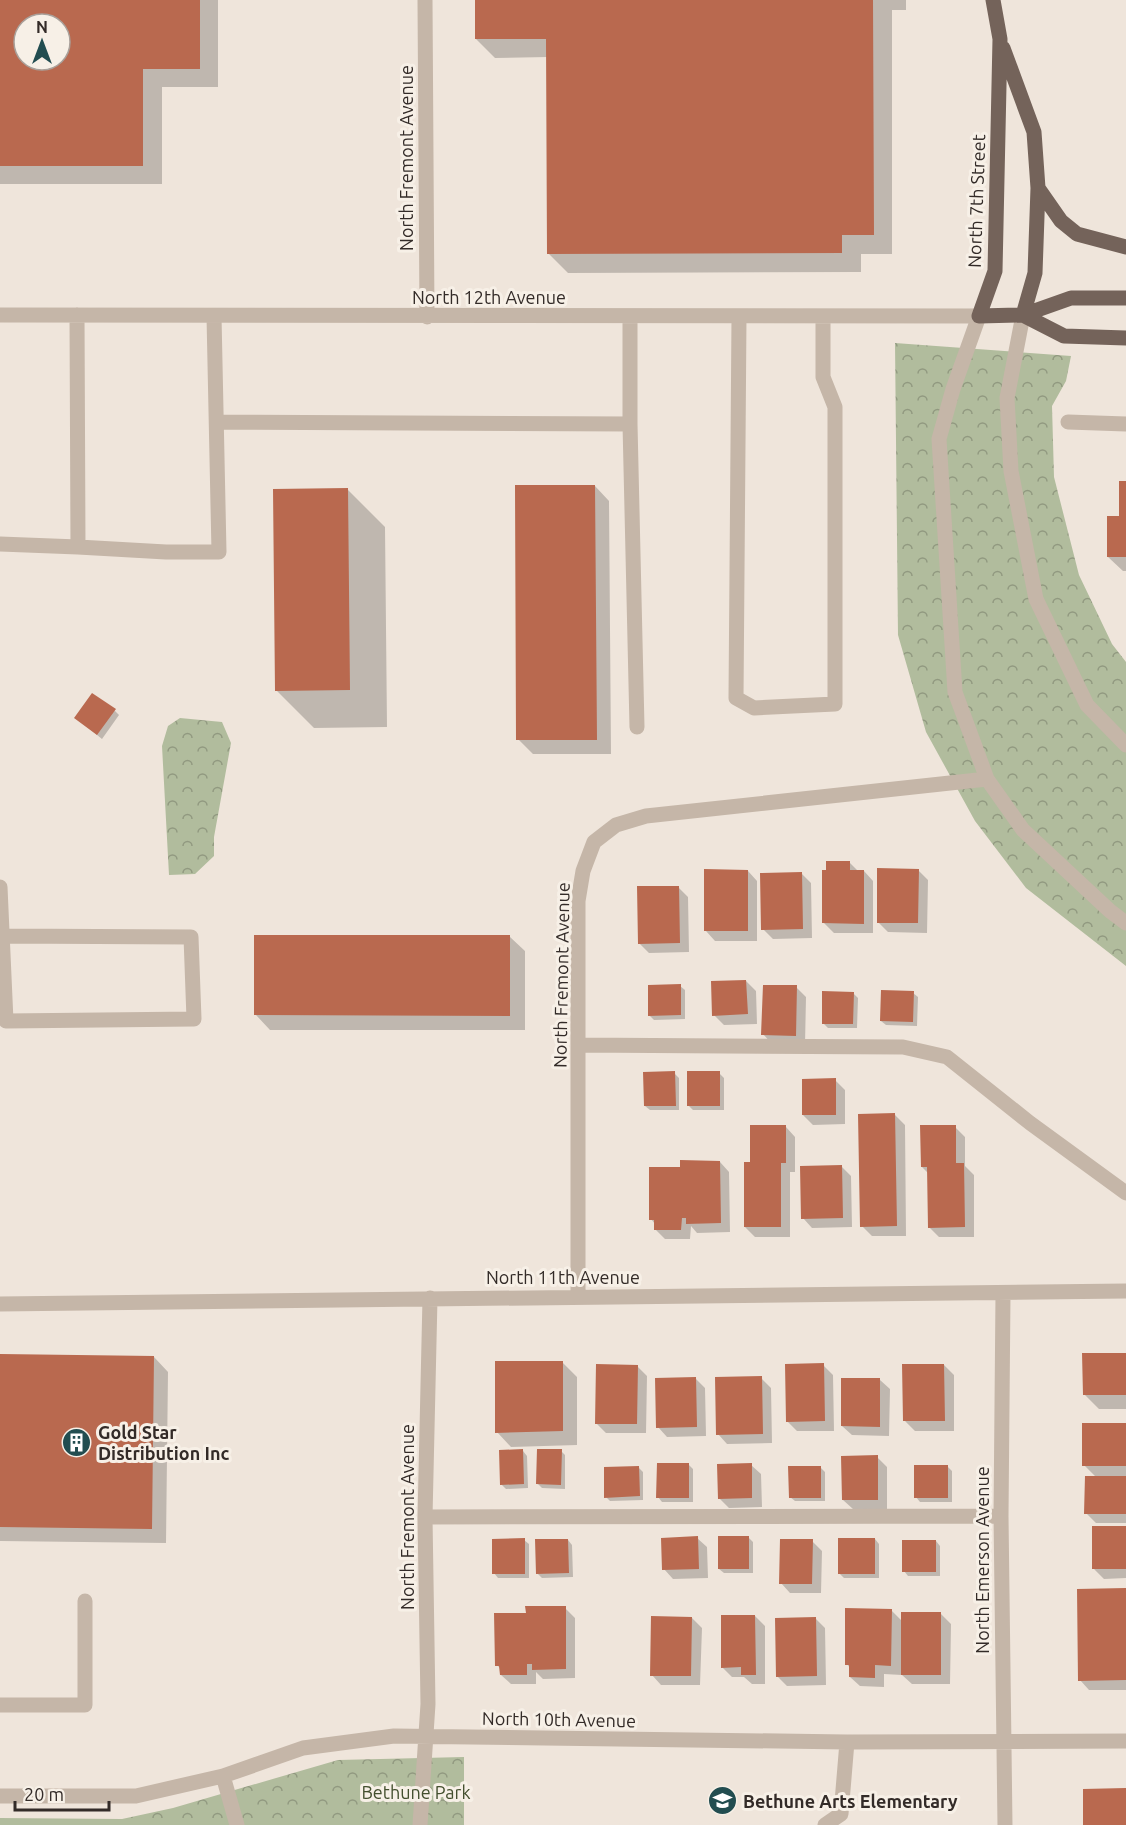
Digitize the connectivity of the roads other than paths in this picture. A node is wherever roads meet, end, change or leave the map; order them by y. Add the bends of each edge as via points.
1 (424, 0) edge
2 (993, 0) edge
3 (1000, 39) junction
4 (1038, 188) junction
5 (1126, 248) edge
6 (1126, 298) edge
7 (0, 315) edge
8 (77, 315) junction
9 (1023, 315) junction
10 (214, 316) junction
11 (979, 316) junction
12 (427, 317) junction
13 (630, 317) junction
14 (739, 317) junction
15 (823, 317) junction
16 (1126, 338) edge
17 (217, 422) junction
18 (1068, 422) dead end
19 (630, 424) junction
20 (1126, 424) edge
21 (0, 544) edge
22 (78, 547) junction
23 (637, 727) dead end
24 (1126, 745) edge
25 (987, 779) junction
26 (0, 886) edge
27 (1126, 923) edge
28 (2, 936) junction
29 (578, 1045) junction
30 (1126, 1193) edge
31 (1126, 1291) edge
32 (1003, 1294) junction
33 (578, 1297) junction
34 (430, 1298) junction
35 (0, 1304) edge
36 (1002, 1516) junction
37 (425, 1517) junction
38 (86, 1601) dead end
39 (0, 1705) edge
40 (426, 1736) junction
41 (1005, 1741) junction
42 (1126, 1741) edge
43 (847, 1742) junction
44 (223, 1776) junction
45 (0, 1796) edge
46 (237, 1825) edge
47 (420, 1825) edge
48 (825, 1825) edge
49 (1005, 1825) edge

1 - 12 street, North Fremont Avenue
2 - 3 main road, North 7th Street
3 - 4 main road, North 7th Street via 1034,132
3 - 11 main road, North 7th Street via 996,271
4 - 5 main road via 1061,221 1077,234
4 - 9 main road, North 7th Street via 1035,273
6 - 9 main road via 1071,298
7 - 8 street, North 12th Avenue
8 - 10 street, North 12th Avenue
8 - 22 street
9 - 11 main road
9 - 16 main road via 1064,336
9 - 24 street via 1007,398 1011,471 1036,599 1087,705
10 - 12 street, North 12th Avenue
10 - 17 street
11 - 15 street, North 12th Avenue
11 - 25 street via 939,439 955,693
12 - 13 street, North 12th Avenue
13 - 14 street, North 12th Avenue
13 - 19 street
14 - 15 street, North 12th Avenue
14 - 15 street via 736,698 754,708 835,704 835,406 823,377
17 - 19 street
17 - 22 street via 219,552
18 - 20 street
19 - 23 street
21 - 22 street
25 - 27 street via 1023,830
25 - 29 street, North Fremont Avenue via 646,816 615,825 594,842 583,871 578,901
26 - 28 street
28 - 28 street via 6,1021 194,1019 191,937
29 - 30 street via 903,1047 947,1057
29 - 33 street, North Fremont Avenue
31 - 32 street, North 11th Avenue
32 - 33 street, North 11th Avenue
32 - 36 street, North Emerson Avenue
33 - 34 street, North 11th Avenue
34 - 35 street, North 11th Avenue
34 - 37 street, North Fremont Avenue
36 - 37 street
36 - 41 street, North Emerson Avenue
37 - 40 street, North Fremont Avenue
38 - 39 street via 86,1705
40 - 43 street, North 10th Avenue
40 - 44 street, North 10th Avenue via 394,1736 303,1748
40 - 47 street, North Fremont Avenue
41 - 42 street, North 10th Avenue
41 - 43 street, North 10th Avenue
41 - 49 street, North Emerson Avenue
43 - 48 street via 841,1814
44 - 45 street, North 10th Avenue via 136,1796
44 - 46 street

